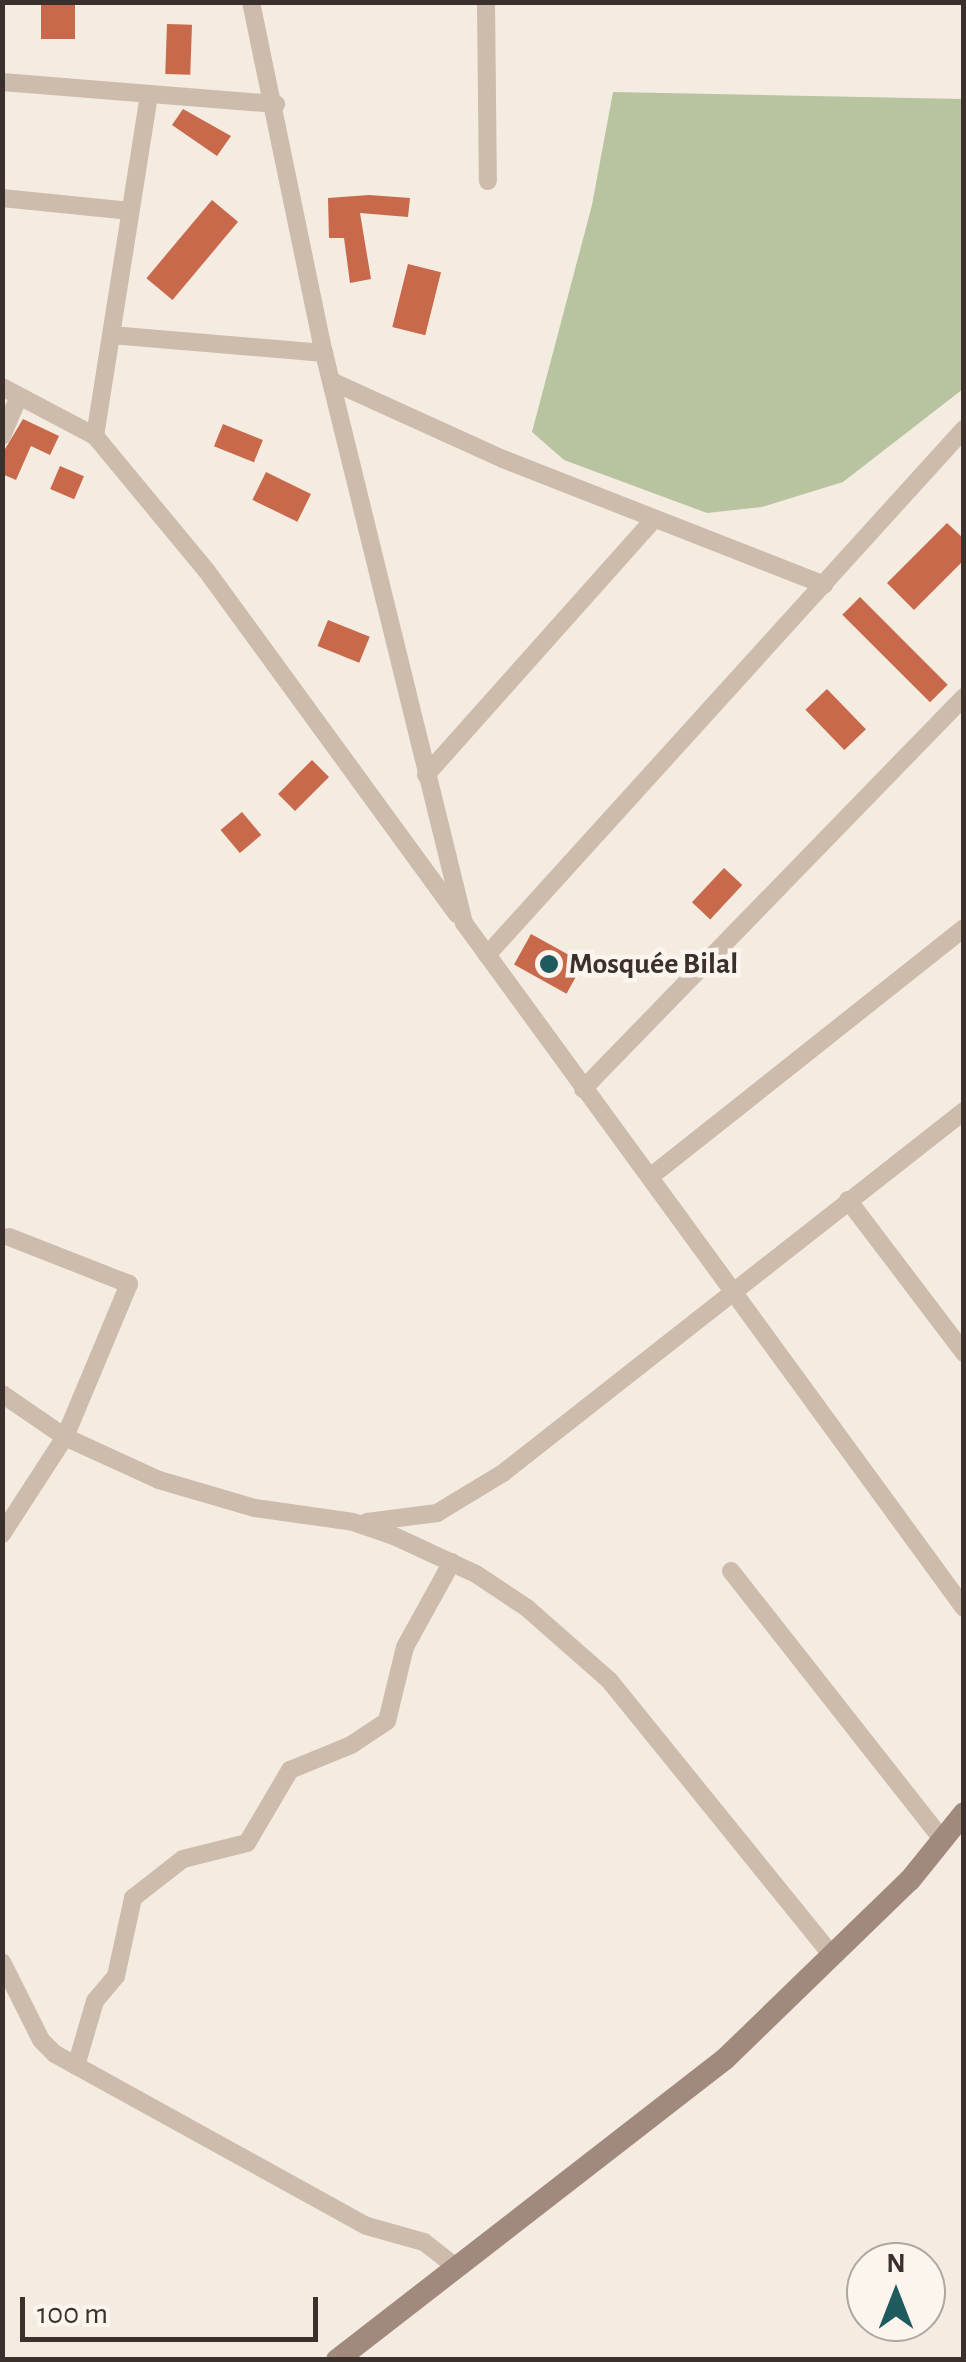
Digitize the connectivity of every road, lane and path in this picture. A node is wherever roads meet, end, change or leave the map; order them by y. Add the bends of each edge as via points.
1 (251, 2) edge
2 (486, 2) edge
3 (2, 82) edge
4 (149, 94) junction
5 (276, 104) junction
6 (488, 182) dead end
7 (2, 198) edge
8 (130, 211) junction
9 (111, 335) junction
10 (324, 353) junction
11 (331, 381) junction
12 (11, 392) edge
13 (964, 429) edge
14 (2, 436) edge
15 (94, 436) junction
16 (652, 521) junction
17 (824, 585) junction
18 (964, 697) edge
19 (426, 775) junction
20 (464, 924) junction
21 (964, 928) edge
22 (488, 955) junction
23 (583, 1089) junction
24 (963, 1114) edge
25 (650, 1177) junction
26 (848, 1200) junction
27 (9, 1236) dead end
28 (731, 1292) junction
29 (964, 1353) edge
30 (2, 1394) edge
31 (64, 1437) junction
32 (353, 1522) junction
33 (2, 1534) edge
34 (452, 1562) junction
35 (730, 1572) dead end
36 (964, 1608) edge
37 (964, 1814) edge
38 (943, 1840) junction
39 (830, 1953) junction
40 (2, 1962) edge
41 (76, 2066) junction
42 (455, 2266) junction
43 (341, 2358) edge

1 - 5 street
2 - 6 street
3 - 4 street
4 - 5 street
4 - 8 street
5 - 10 street
7 - 8 street
8 - 9 street
9 - 10 street
9 - 15 street
10 - 11 street
11 - 16 street
11 - 19 street
12 - 14 street
12 - 15 street
13 - 17 street
15 - 20 street via 206,570
16 - 17 street
16 - 19 street
17 - 22 street
18 - 23 street
19 - 20 street
20 - 22 street
21 - 25 street
22 - 23 street
23 - 25 street
24 - 26 street
25 - 28 street
26 - 28 street
26 - 29 street
27 - 31 street via 129,1284
28 - 32 street via 465,1499 418,1518
28 - 36 street
30 - 31 street
31 - 32 street via 218,1498
31 - 33 street
32 - 34 street
34 - 39 street via 527,1608 609,1680
34 - 41 street via 406,1647 387,1722 290,1770 247,1843 183,1859 134,1898 116,1976 94,2001
35 - 38 street
37 - 38 main road
38 - 39 main road
39 - 42 main road via 724,2059
40 - 41 street via 41,2040
41 - 42 street via 366,2226 424,2242
42 - 43 main road

